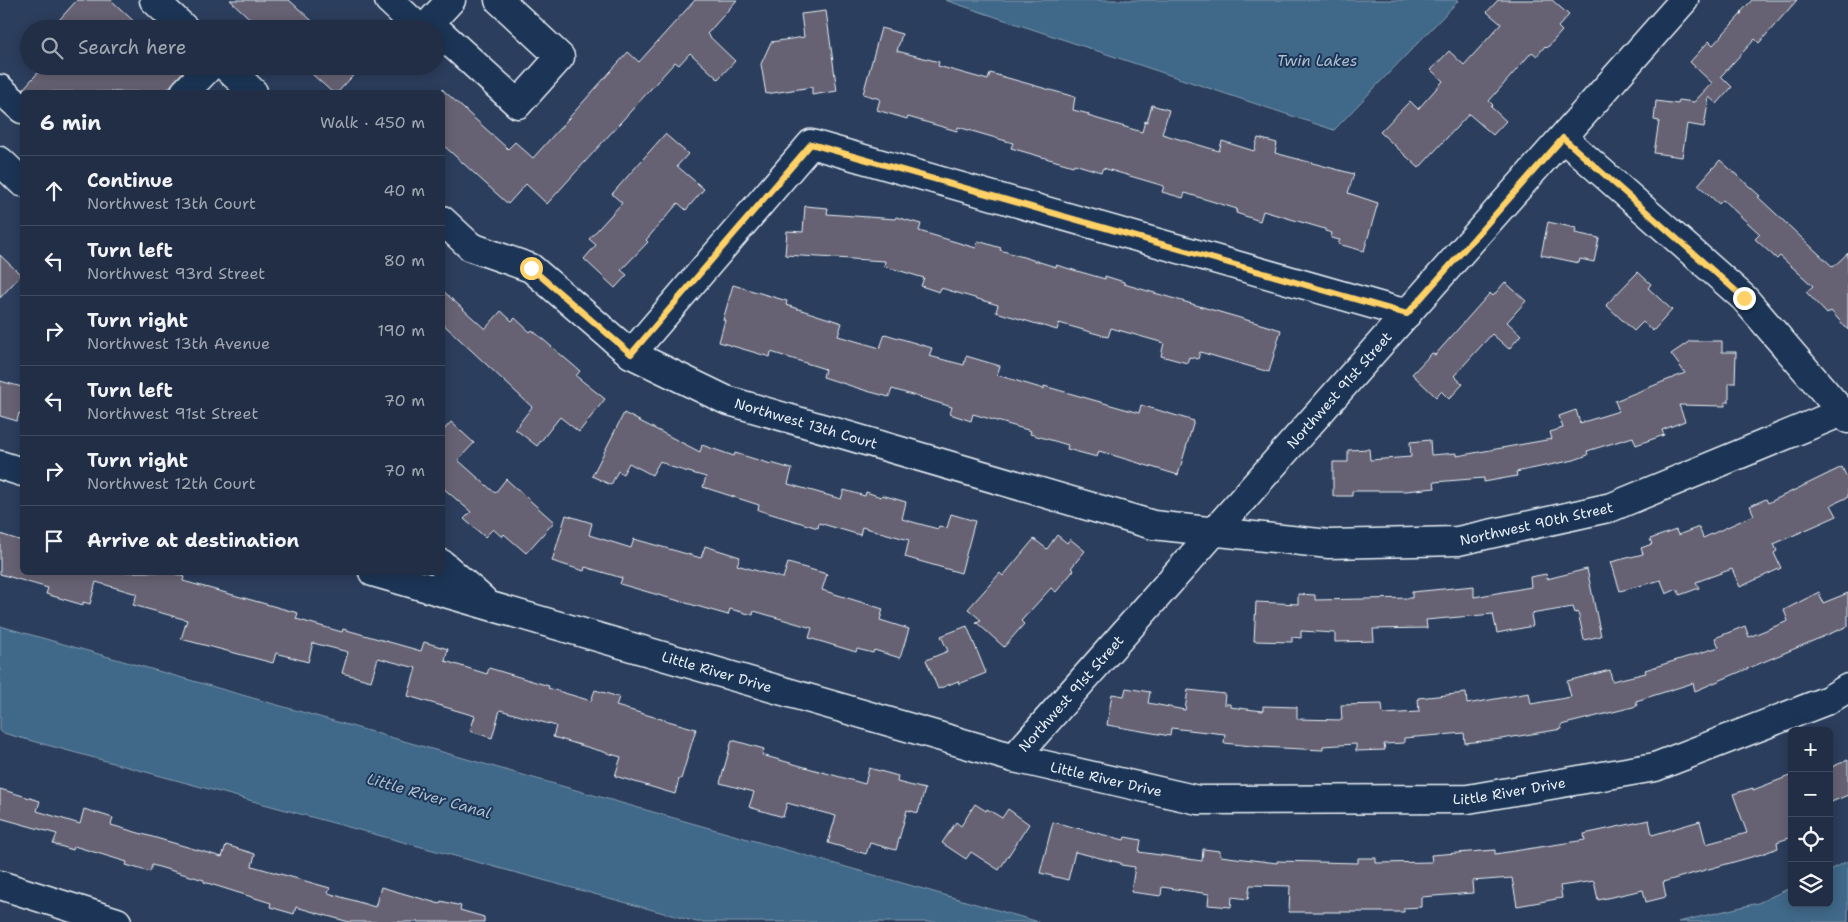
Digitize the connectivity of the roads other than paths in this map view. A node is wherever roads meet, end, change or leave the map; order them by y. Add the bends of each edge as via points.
1 (154, 0) edge
2 (389, 0) edge
3 (451, 0) edge
4 (499, 0) edge
5 (1684, 0) edge
6 (175, 20) edge
7 (418, 20) edge
8 (435, 20) edge
9 (445, 42) edge
10 (201, 75) edge
11 (235, 75) edge
12 (0, 89) edge
13 (187, 90) edge
14 (251, 90) edge
15 (20, 107) edge
16 (1563, 138) junction
17 (445, 223) edge
18 (1407, 314) junction
19 (631, 354) junction
20 (1845, 416) edge
21 (0, 465) edge
22 (20, 471) edge
23 (1214, 532) junction
24 (445, 567) edge
25 (383, 575) edge
26 (488, 605) junction
27 (1848, 688) edge
28 (1014, 758) junction
29 (0, 885) edge
30 (117, 922) edge

1 - 6 street
2 - 7 street
3 - 8 street
4 - 9 street via 560,57 518,104
5 - 16 street, Northwest 91st Street
10 - 13 street
11 - 14 street
12 - 15 street
16 - 18 street, Northwest 91st Street
16 - 20 street via 1744,298
17 - 19 street, Northwest 13th Court via 471,247 531,268
18 - 19 street via 811,144
18 - 23 street, Northwest 91st Street
19 - 23 street, Northwest 13th Court via 726,400 1153,525
20 - 23 street, Northwest 90th Street via 1612,507 1458,542 1329,544
21 - 22 street
23 - 28 street, Northwest 91st Street
24 - 26 street
25 - 26 street, Little River Drive
26 - 28 street, Little River Drive
27 - 28 street, Little River Drive via 1828,700 1655,767 1468,799 1198,800
29 - 30 street

